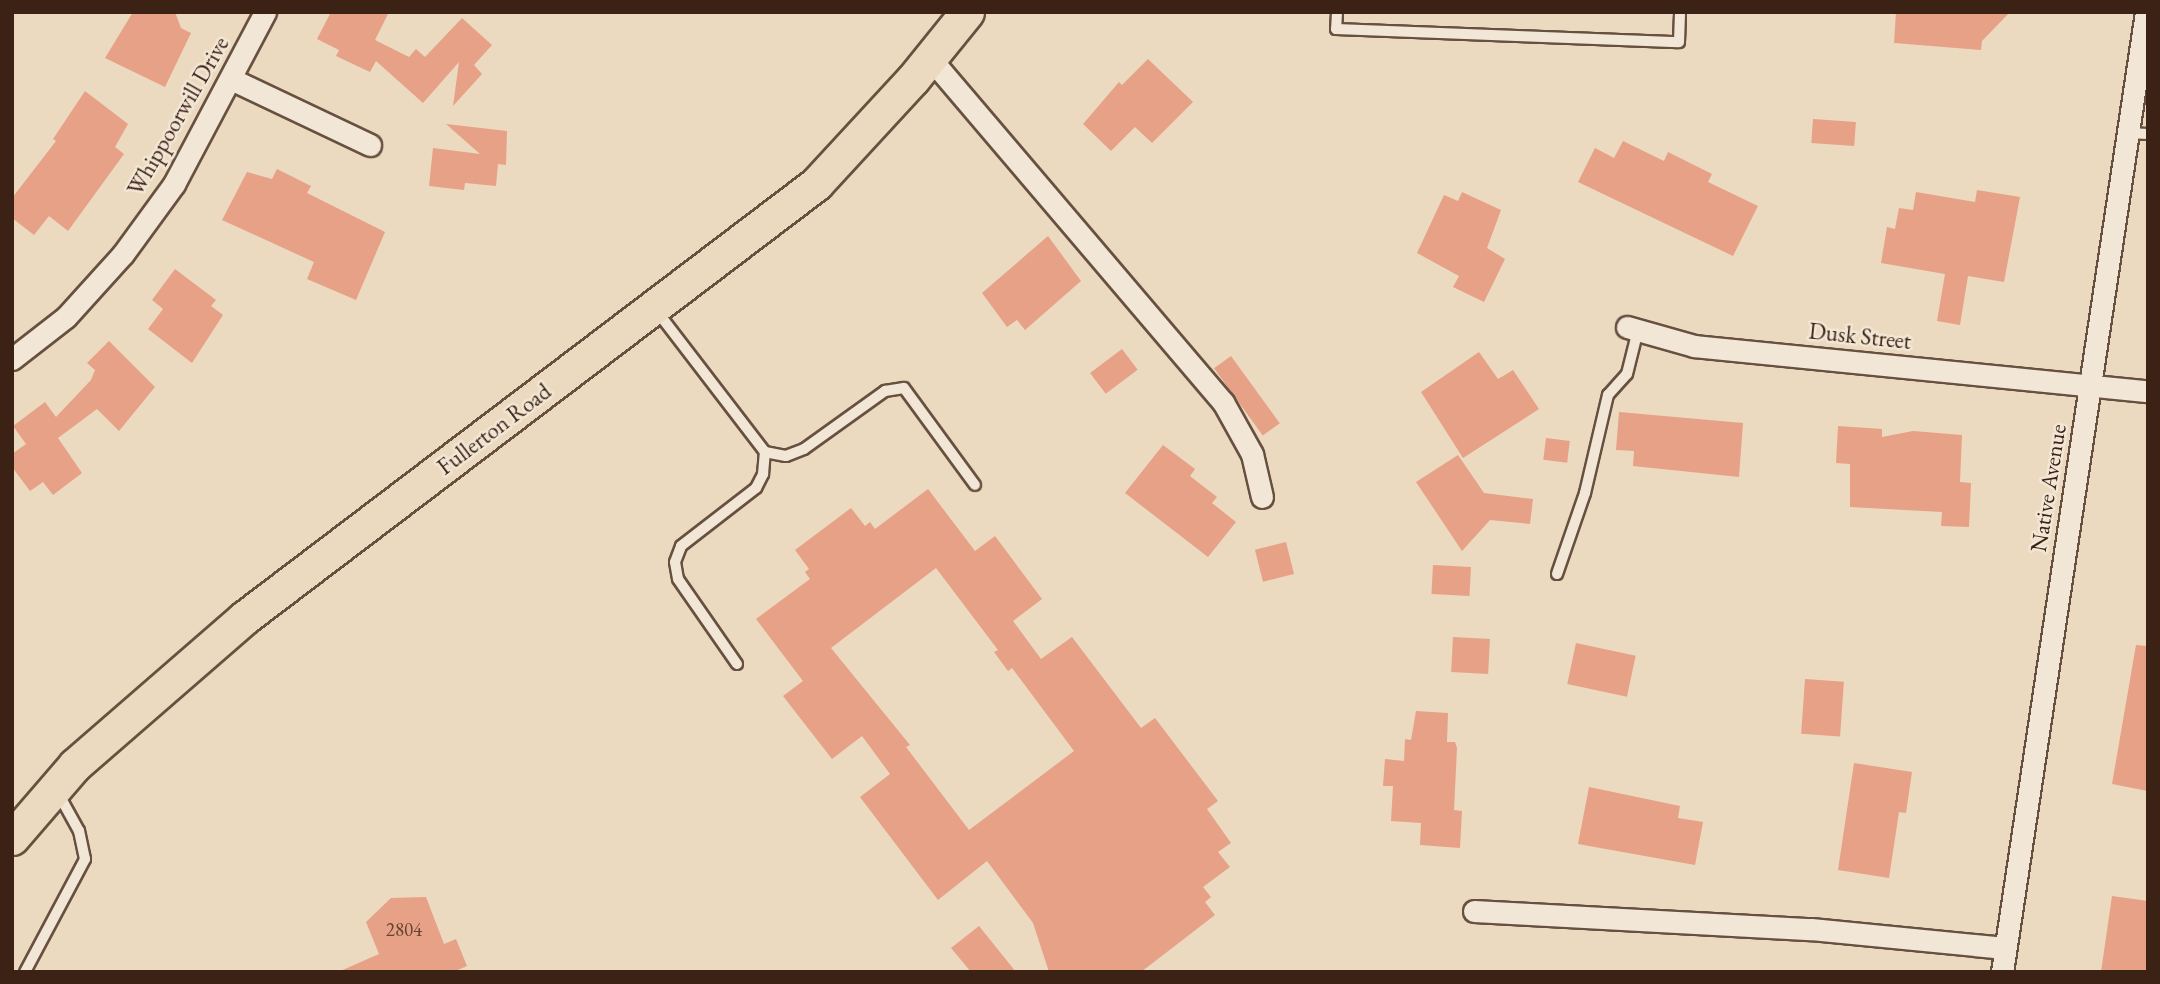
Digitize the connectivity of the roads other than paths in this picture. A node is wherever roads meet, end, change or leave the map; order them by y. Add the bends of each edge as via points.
1 (265, 12) edge
2 (967, 12) edge
3 (1337, 12) edge
4 (1680, 12) edge
5 (2146, 12) edge
6 (930, 58) junction
7 (231, 79) junction
8 (2138, 134) edge
9 (370, 145) dead end
10 (654, 307) junction
11 (1633, 329) joint
12 (12, 359) edge
13 (2090, 386) junction
14 (2148, 391) edge
15 (765, 452) junction
16 (975, 485) dead end
17 (1262, 497) dead end
18 (1557, 574) dead end
19 (737, 664) dead end
20 (55, 788) junction
21 (12, 838) edge
22 (1474, 912) dead end
23 (2005, 948) junction
24 (25, 972) edge
25 (2001, 972) edge

1 - 7 street, Whippoorwill Drive
2 - 6 main road, Fullerton Road
3 - 4 lane via 1336,29 1679,42
5 - 8 street, Native Avenue
6 - 10 main road, Fullerton Road via 816,184
6 - 17 street via 1223,402 1252,454
7 - 9 street
7 - 12 street, Whippoorwill Drive via 174,184 123,254 66,317
8 - 13 street, Native Avenue
10 - 15 lane
10 - 20 main road, Fullerton Road via 244,618 127,716
11 - 13 street, Dusk Street via 1694,346
11 - 18 lane via 1627,374 1608,395 1586,493
13 - 14 street, Dusk Street
13 - 23 street, Native Avenue
15 - 16 lane via 786,456 804,449 885,391 904,388
15 - 19 lane via 756,488 681,546 675,562 678,579
20 - 21 main road, Fullerton Road
20 - 24 lane via 79,831 85,859
22 - 23 street via 1811,929
23 - 25 street, Native Avenue

